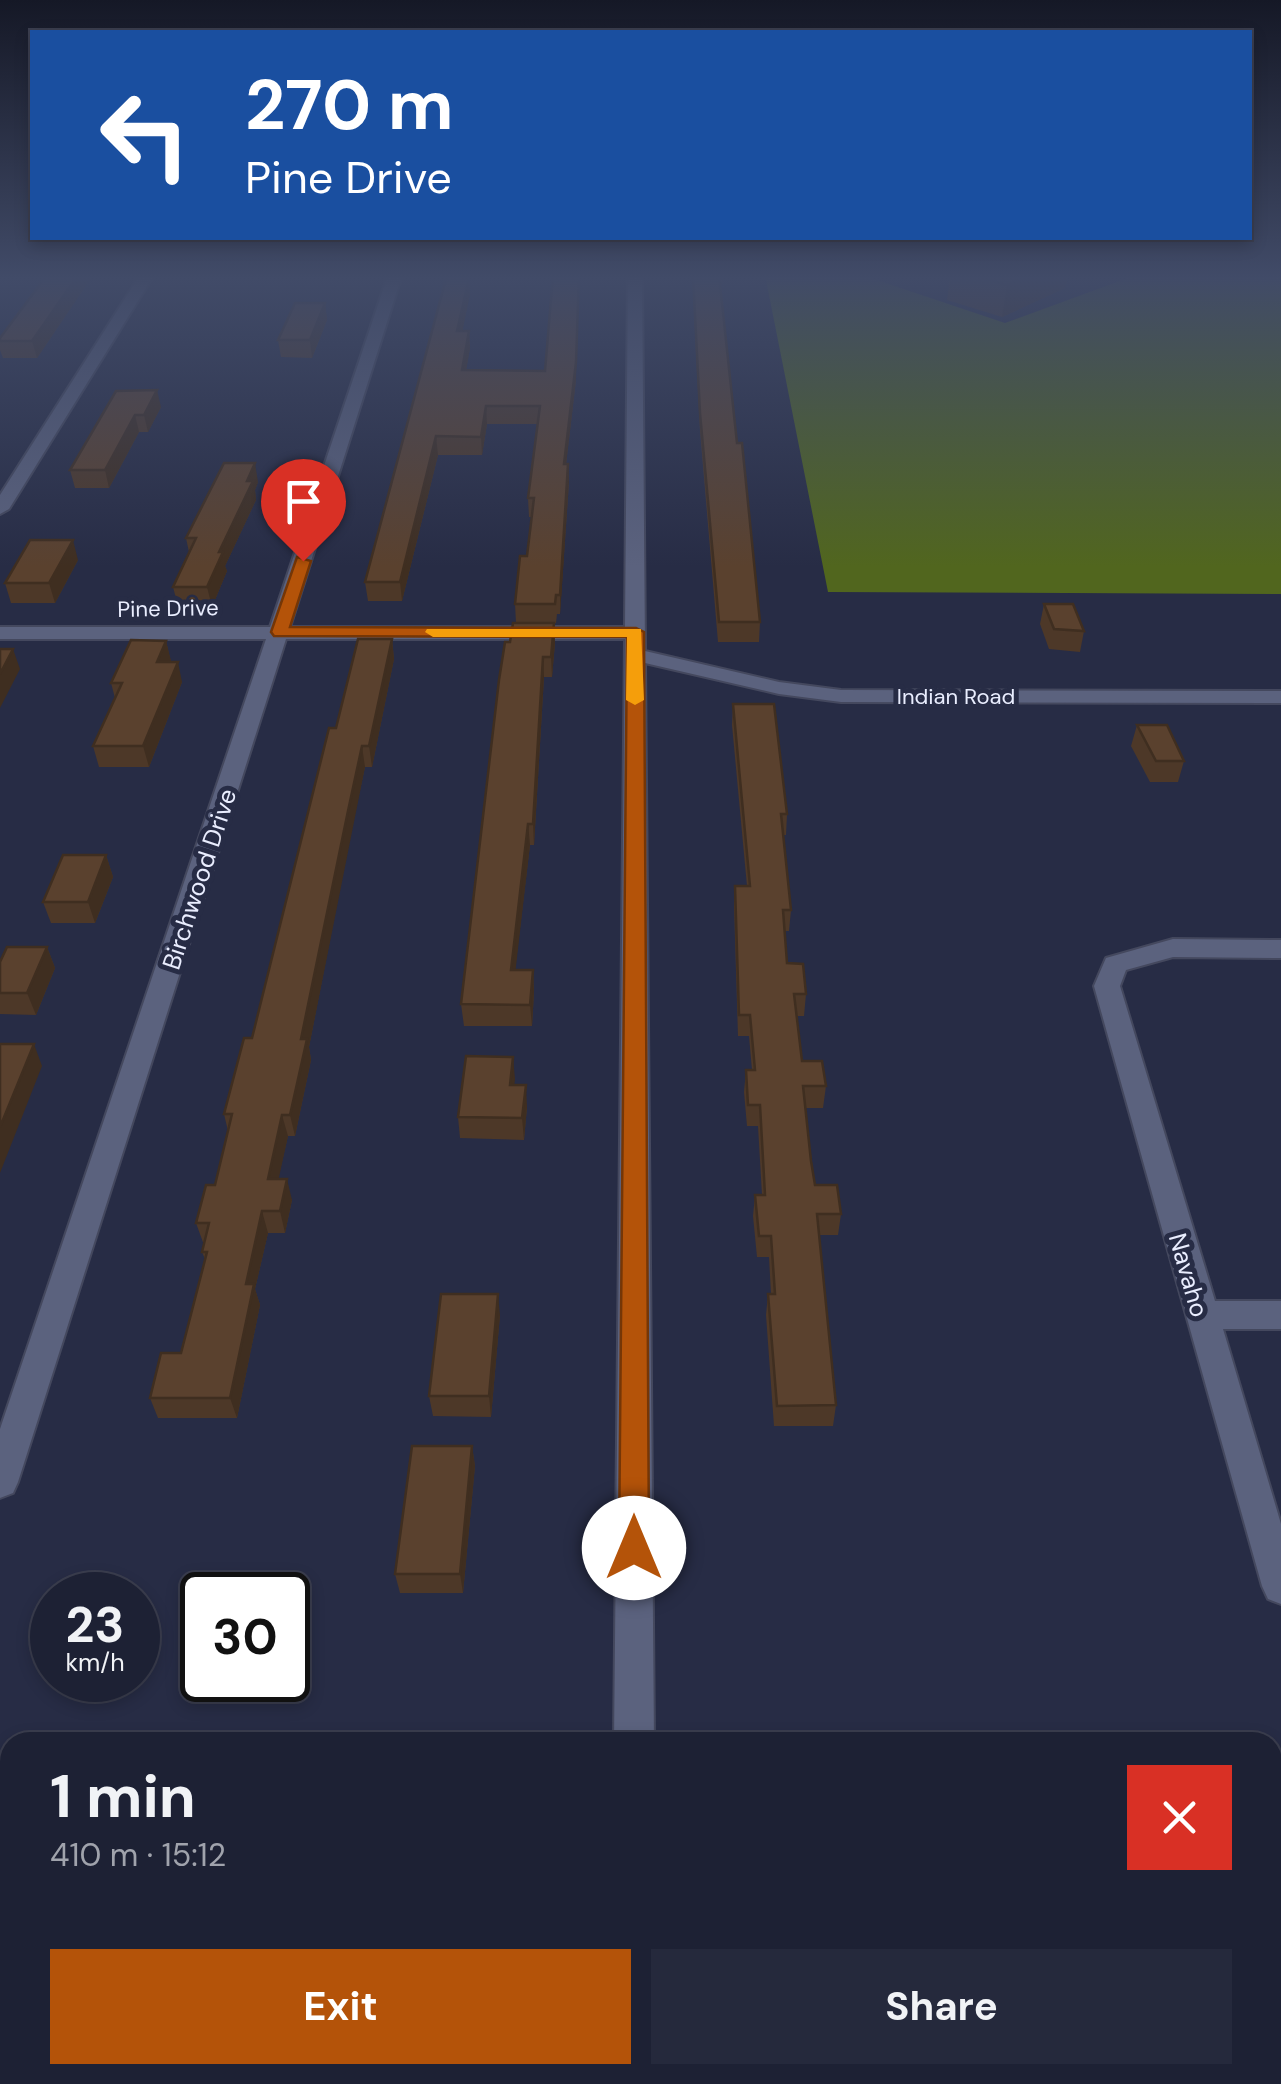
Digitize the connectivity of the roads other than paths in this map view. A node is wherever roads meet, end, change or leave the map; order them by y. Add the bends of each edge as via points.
1 (86, 372) edge
2 (363, 372) edge
3 (635, 372) edge
4 (0, 509) edge
5 (280, 632) junction
6 (0, 633) edge
7 (635, 644) junction
8 (1281, 697) edge
9 (1281, 949) edge
10 (1201, 1315) junction
11 (1281, 1315) edge
12 (0, 1482) edge
13 (1281, 1586) edge
14 (634, 1732) edge

1 - 4 street
2 - 5 street, Birchwood Drive
3 - 7 street
5 - 6 street, Pine Drive
5 - 7 street, Pine Drive
5 - 12 street, Birchwood Drive
7 - 8 street, Indian Road via 820,694
7 - 14 street
9 - 10 street, Navaho via 1173,948 1115,964 1107,986
10 - 11 street
10 - 13 street, Navaho

